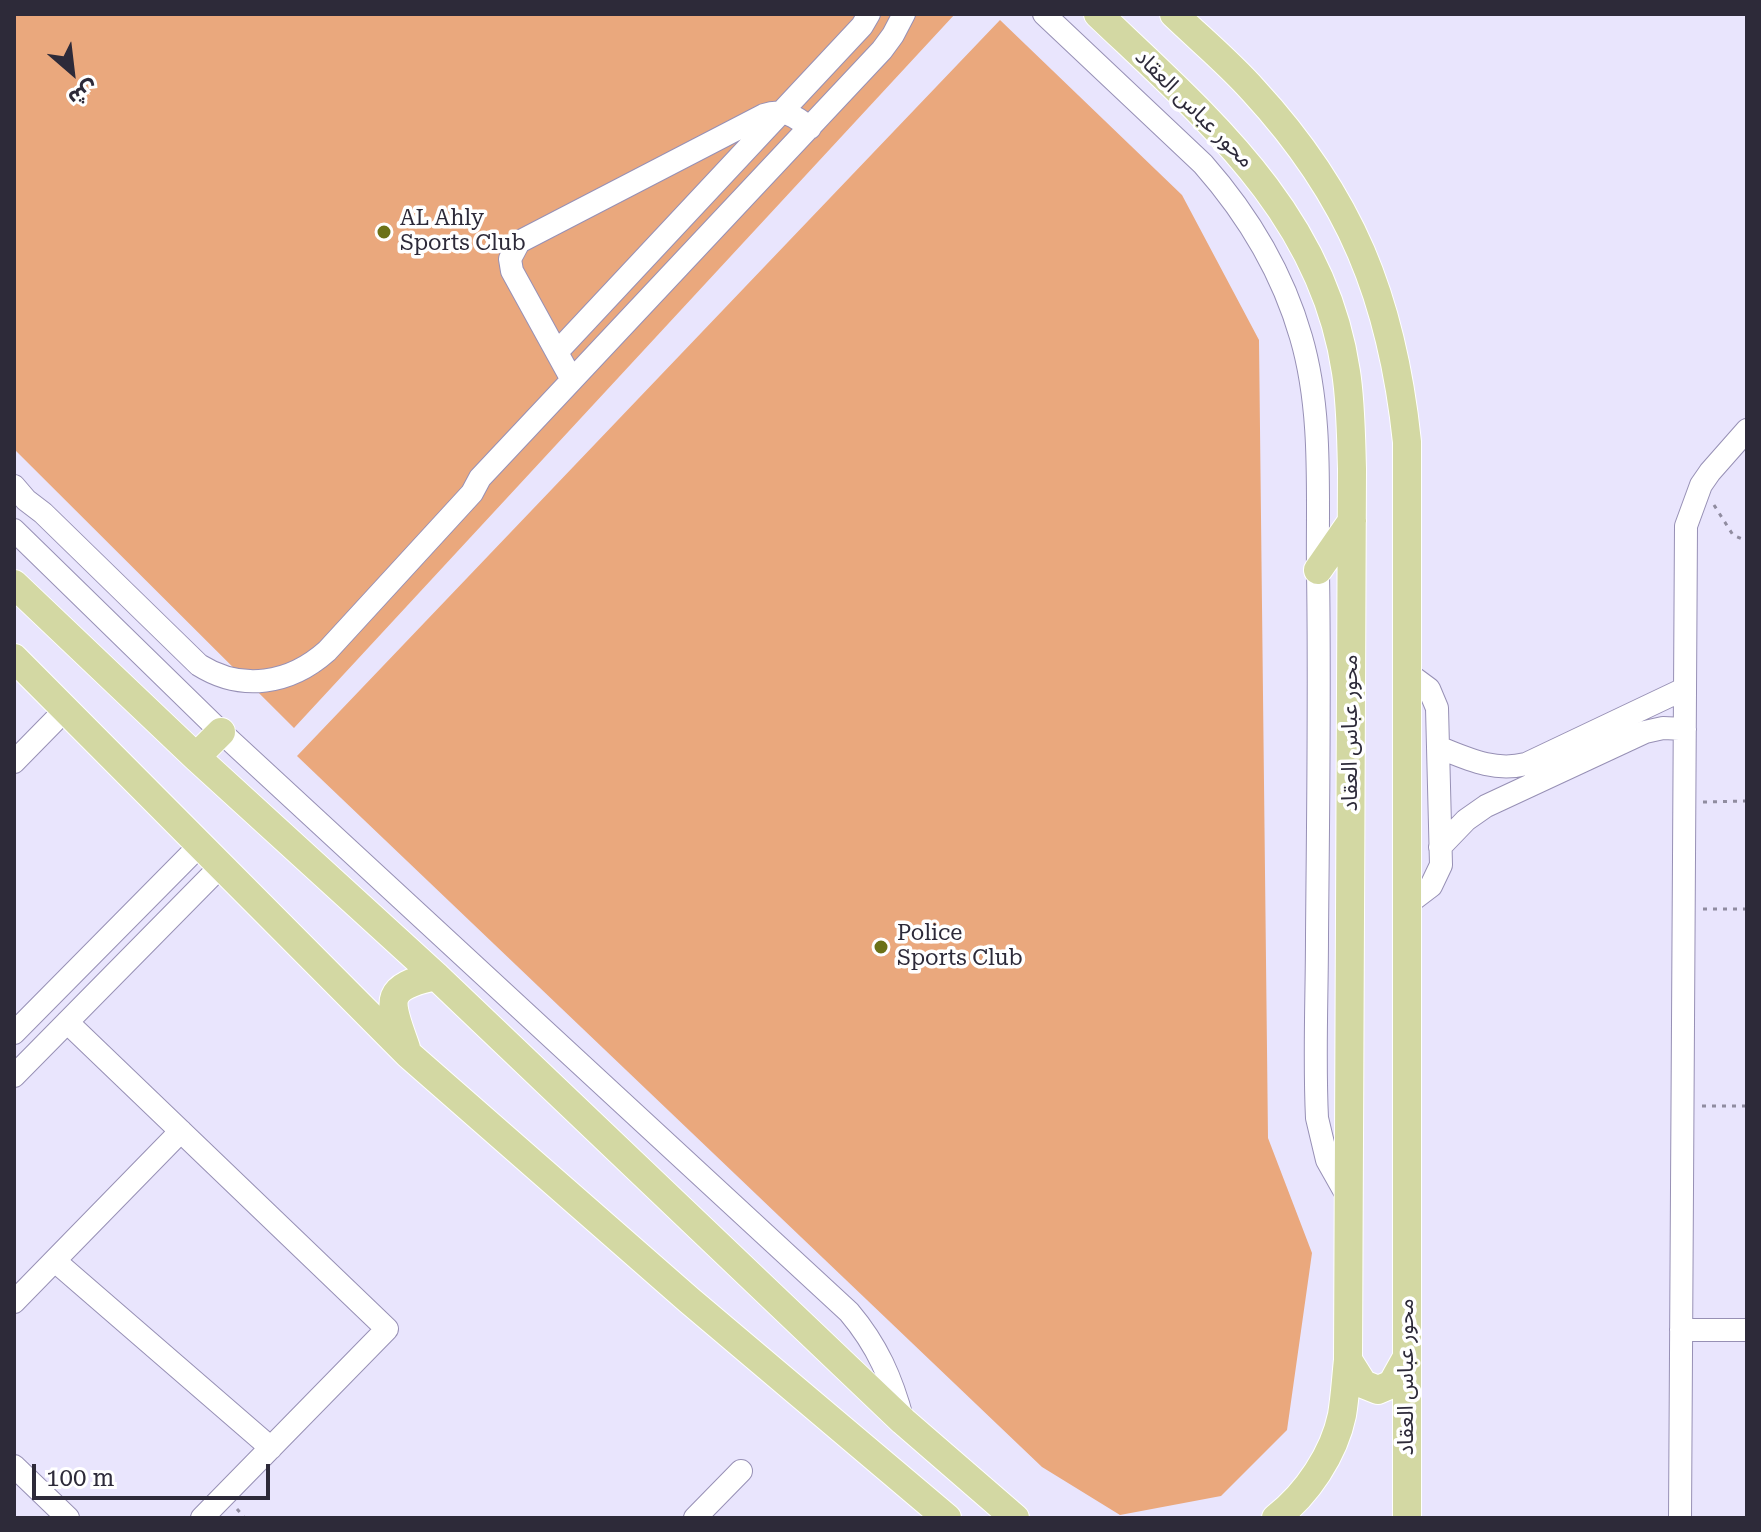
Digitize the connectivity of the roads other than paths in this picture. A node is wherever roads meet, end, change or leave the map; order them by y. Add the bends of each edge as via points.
1 (869, 14) edge
2 (904, 14) edge
3 (916, 14) edge
4 (1044, 14) edge
5 (1098, 14) edge
6 (1174, 14) edge
7 (849, 24) edge
8 (781, 112) junction
9 (810, 128) junction
10 (557, 352) junction
11 (572, 380) junction
12 (1747, 430) edge
13 (14, 469) edge
14 (14, 486) edge
15 (472, 493) junction
16 (43, 513) junction
17 (1352, 521) junction
18 (14, 530) edge
19 (1318, 570) junction
20 (14, 584) edge
21 (14, 658) edge
22 (1406, 672) junction
23 (1684, 689) junction
24 (65, 710) junction
25 (1685, 729) junction
26 (1625, 730) junction
27 (221, 732) junction
28 (1438, 747) junction
29 (196, 757) junction
30 (14, 762) edge
31 (1553, 764) junction
32 (199, 846) junction
33 (1440, 847) junction
34 (220, 867) junction
35 (1406, 905) junction
36 (436, 976) junction
37 (67, 1022) junction
38 (14, 1033) edge
39 (408, 1054) junction
40 (14, 1076) edge
41 (181, 1131) junction
42 (1349, 1199) junction
43 (55, 1261) junction
44 (14, 1302) edge
45 (1681, 1330) junction
46 (1747, 1330) edge
47 (1407, 1355) junction
48 (1348, 1360) junction
49 (903, 1421) junction
50 (271, 1448) junction
51 (14, 1466) edge
52 (741, 1471) dead end
53 (68, 1518) edge
54 (202, 1518) edge
55 (695, 1518) edge
56 (947, 1518) edge
57 (1015, 1518) edge
58 (1276, 1518) edge
59 (1407, 1518) edge
60 (1680, 1518) edge

1 - 7 street
2 - 9 street via 882,50
3 - 15 street via 889,59 489,484
4 - 19 street via 1203,164 1240,209 1270,258 1298,325 1313,395
5 - 17 main road, محور عباس العقاد via 1230,142 1291,222 1334,319 1346,371
6 - 22 main road, محور عباس العقاد via 1289,130 1348,223 1372,277 1401,385 1407,442
7 - 8 street
8 - 9 street
8 - 10 street
8 - 10 street via 764,115 519,242 510,259 512,271
9 - 11 street
10 - 11 street
11 - 15 street
12 - 23 street via 1701,485 1686,526
13 - 16 street
14 - 16 street
15 - 16 street via 317,660 293,674 253,682 226,679 199,665
17 - 19 main road
17 - 42 main road, محور عباس العقاد
18 - 27 street
19 - 42 street via 1316,1104 1322,1145
20 - 29 main road
21 - 24 main road
22 - 28 street via 1429,689 1435,701
22 - 35 main road, محور عباس العقاد
23 - 25 street
23 - 26 street
24 - 30 street
24 - 32 main road
25 - 26 street
25 - 45 street
26 - 31 street
27 - 29 main road
27 - 49 street via 849,1312 879,1352
28 - 31 street via 1502,768
28 - 33 street
29 - 36 main road
31 - 33 street via 1475,813
32 - 34 main road
32 - 38 street
33 - 35 street via 1437,877
34 - 37 street
34 - 39 main road
35 - 47 main road, محور عباس العقاد
36 - 39 main road via 404,985 394,997
36 - 49 main road
37 - 40 street
37 - 41 street
39 - 56 main road
41 - 43 street
41 - 50 street via 387,1329
42 - 48 main road, محور عباس العقاد
43 - 44 street
43 - 50 street
45 - 46 street
45 - 60 street
47 - 48 main road via 1392,1384 1378,1390 1363,1384
47 - 59 main road, محور عباس العقاد
48 - 58 main road, محور عباس العقاد via 1341,1416 1323,1463
49 - 57 main road
50 - 54 street
51 - 53 street
52 - 55 street

